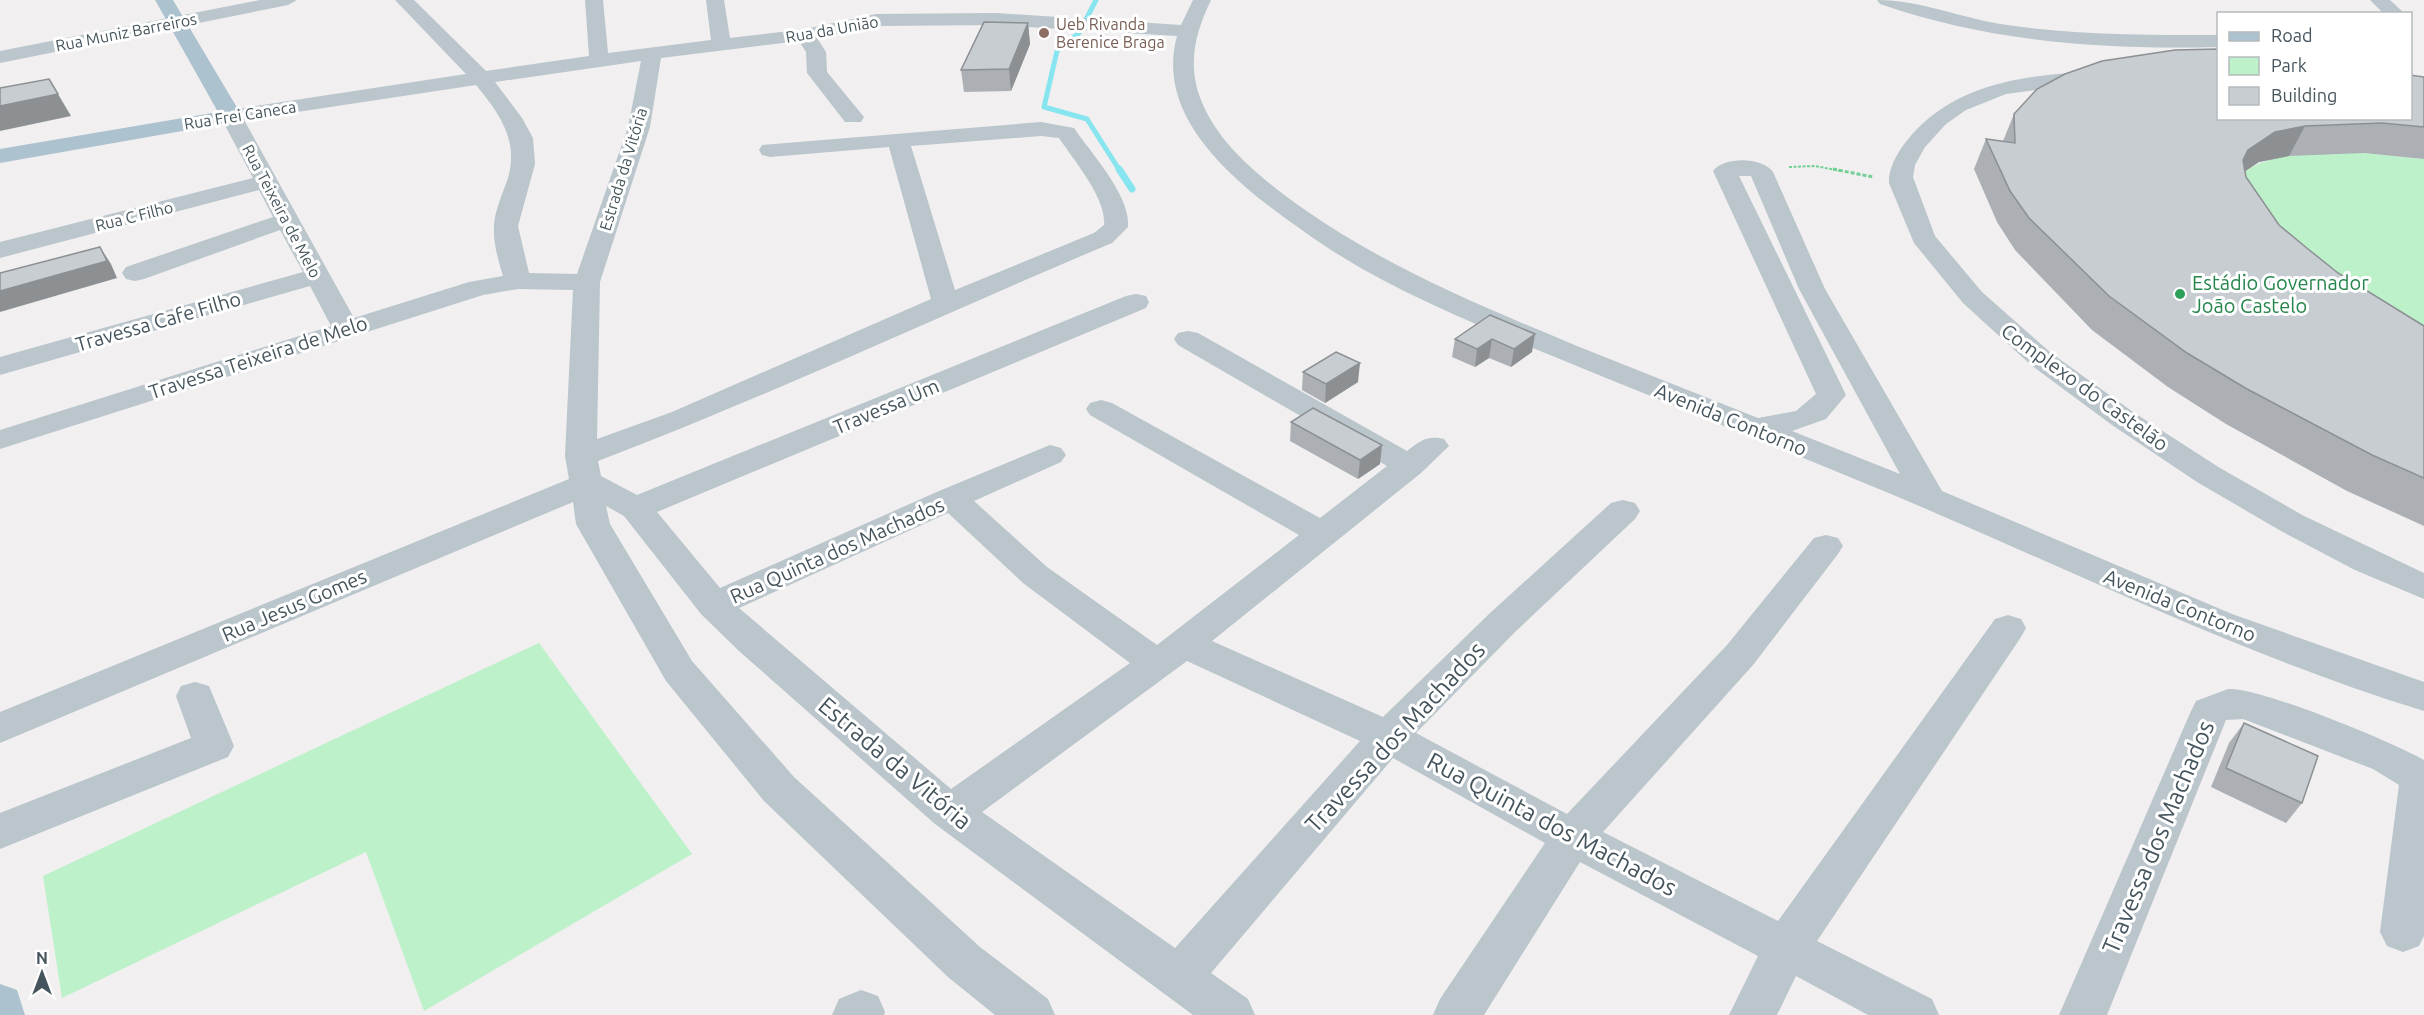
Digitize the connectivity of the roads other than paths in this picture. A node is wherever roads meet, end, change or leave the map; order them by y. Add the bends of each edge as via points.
1 (164, 0) edge
2 (288, 0) edge
3 (404, 0) edge
4 (594, 0) edge
5 (715, 0) edge
6 (904, 0) edge
7 (1012, 0) edge
8 (1202, 0) edge
9 (1887, 0) edge
10 (2379, 0) edge
11 (2394, 12) edge
12 (916, 18) junction
13 (996, 19) junction
14 (176, 23) junction
15 (1186, 31) junction
16 (805, 35) junction
17 (2217, 41) edge
18 (722, 46) junction
19 (652, 54) junction
20 (0, 57) edge
21 (599, 60) junction
22 (2124, 75) edge
23 (480, 78) junction
24 (231, 116) junction
25 (853, 117) dead end
26 (898, 140) junction
27 (770, 150) dead end
28 (0, 156) edge
29 (268, 181) junction
30 (288, 220) junction
31 (0, 250) edge
32 (135, 273) dead end
33 (317, 276) junction
34 (518, 281) junction
35 (587, 282) junction
36 (1136, 302) dead end
37 (946, 303) junction
38 (346, 328) junction
39 (1188, 339) dead end
40 (0, 366) edge
41 (1101, 409) dead end
42 (1750, 428) junction
43 (0, 440) edge
44 (1050, 455) dead end
45 (585, 469) junction
46 (951, 498) junction
47 (1930, 499) junction
48 (636, 508) junction
49 (1623, 511) dead end
50 (1321, 533) junction
51 (1826, 546) dead end
52 (2424, 587) edge
53 (714, 605) junction
54 (2008, 628) dead end
55 (1169, 653) junction
56 (195, 696) dead end
57 (2424, 697) edge
58 (0, 728) edge
59 (1388, 736) junction
60 (950, 812) junction
61 (0, 831) edge
62 (1572, 837) junction
63 (2403, 932) dead end
64 (1786, 948) junction
65 (1180, 975) junction
66 (0, 1006) edge
67 (1, 1015) edge
68 (1030, 1015) edge
69 (1231, 1015) edge
70 (1457, 1015) edge
71 (1753, 1015) edge
72 (1915, 1015) edge
73 (2083, 1015) edge

1 - 14 main road, Rua Teixeira de Melo
2 - 14 street, Rua Muniz Barreiros
3 - 23 street
4 - 21 street
5 - 18 street
6 - 12 street
7 - 13 street
8 - 15 street, Avenida Contorno
9 - 17 street via 1928,15 2038,34
10 - 11 street
12 - 13 street, Rua da União
12 - 16 street, Rua da União via 876,20
13 - 15 street, Rua da União via 1084,20
14 - 20 street, Rua Muniz Barreiros
14 - 24 main road, Rua Teixeira de Melo
15 - 42 street, Avenida Contorno via 1181,71 1189,97 1209,135 1251,181 1319,234 1423,292
16 - 18 street, Rua da União
16 - 25 street via 816,52 818,73
18 - 19 street, Rua da União
19 - 21 street, Rua da União
19 - 35 street, Estrada da Vitória via 639,127
21 - 23 street, Rua da União
22 - 52 street, Complexo do Castelão via 2007,86 1977,95 1945,112 1908,156 1900,182 1915,225 1951,277 2000,326 2074,384 2195,467 2335,547
23 - 24 street, Rua Frei Caneca
23 - 34 street via 502,102 523,141 525,156 506,220 507,244
24 - 28 main road, Rua Frei Caneca
24 - 29 street, Rua Teixeira de Melo
26 - 27 street, Rua Jesus Gomes
26 - 37 street
26 - 37 street, Rua Jesus Gomes via 1058,130 1066,133 1118,214 1116,227 1103,238
29 - 30 street, Rua Teixeira de Melo
29 - 31 street, Rua C Filho
30 - 32 street
30 - 33 street, Rua Teixeira de Melo
33 - 38 street, Rua Teixeira de Melo
33 - 40 street, Travessa Cafe Filho
34 - 35 street
34 - 38 street, Travessa Teixeira de Melo via 478,288
35 - 45 street, Estrada da Vitória
36 - 48 street, Travessa Um
37 - 45 street, Rua Jesus Gomes via 683,418
38 - 43 street, Travessa Teixeira de Melo
39 - 50 street via 1421,456
41 - 50 street
42 - 47 street, Avenida Contorno
42 - 47 street via 1801,421 1820,410 1831,395 1725,171 1728,169 1761,172 1812,289
44 - 46 street
45 - 48 street, Estrada da Vitória
45 - 58 street, Rua Jesus Gomes
45 - 68 street, Estrada da Vitória via 593,524 679,670 723,726 779,789 964,962
46 - 53 street, Rua Quinta dos Machados
46 - 55 street, Rua Quinta dos Machados via 1081,611
47 - 57 street, Avenida Contorno via 2222,624
48 - 53 street, Estrada da Vitória
49 - 59 street, Travessa dos Machados
50 - 55 street
51 - 62 street via 1740,655
53 - 60 street, Estrada da Vitória
54 - 64 street
55 - 59 street, Rua Quinta dos Machados
55 - 60 street
56 - 61 street via 214,746
59 - 62 street, Rua Quinta dos Machados
59 - 65 street, Travessa dos Machados
60 - 65 street, Estrada da Vitória
62 - 64 street, Rua Quinta dos Machados
62 - 70 street
63 - 73 street, Travessa dos Machados via 2420,785 2416,775 2387,758 2232,702 2210,711
64 - 71 street
64 - 72 street, Rua Quinta dos Machados
65 - 69 street, Estrada da Vitória
66 - 67 main road

